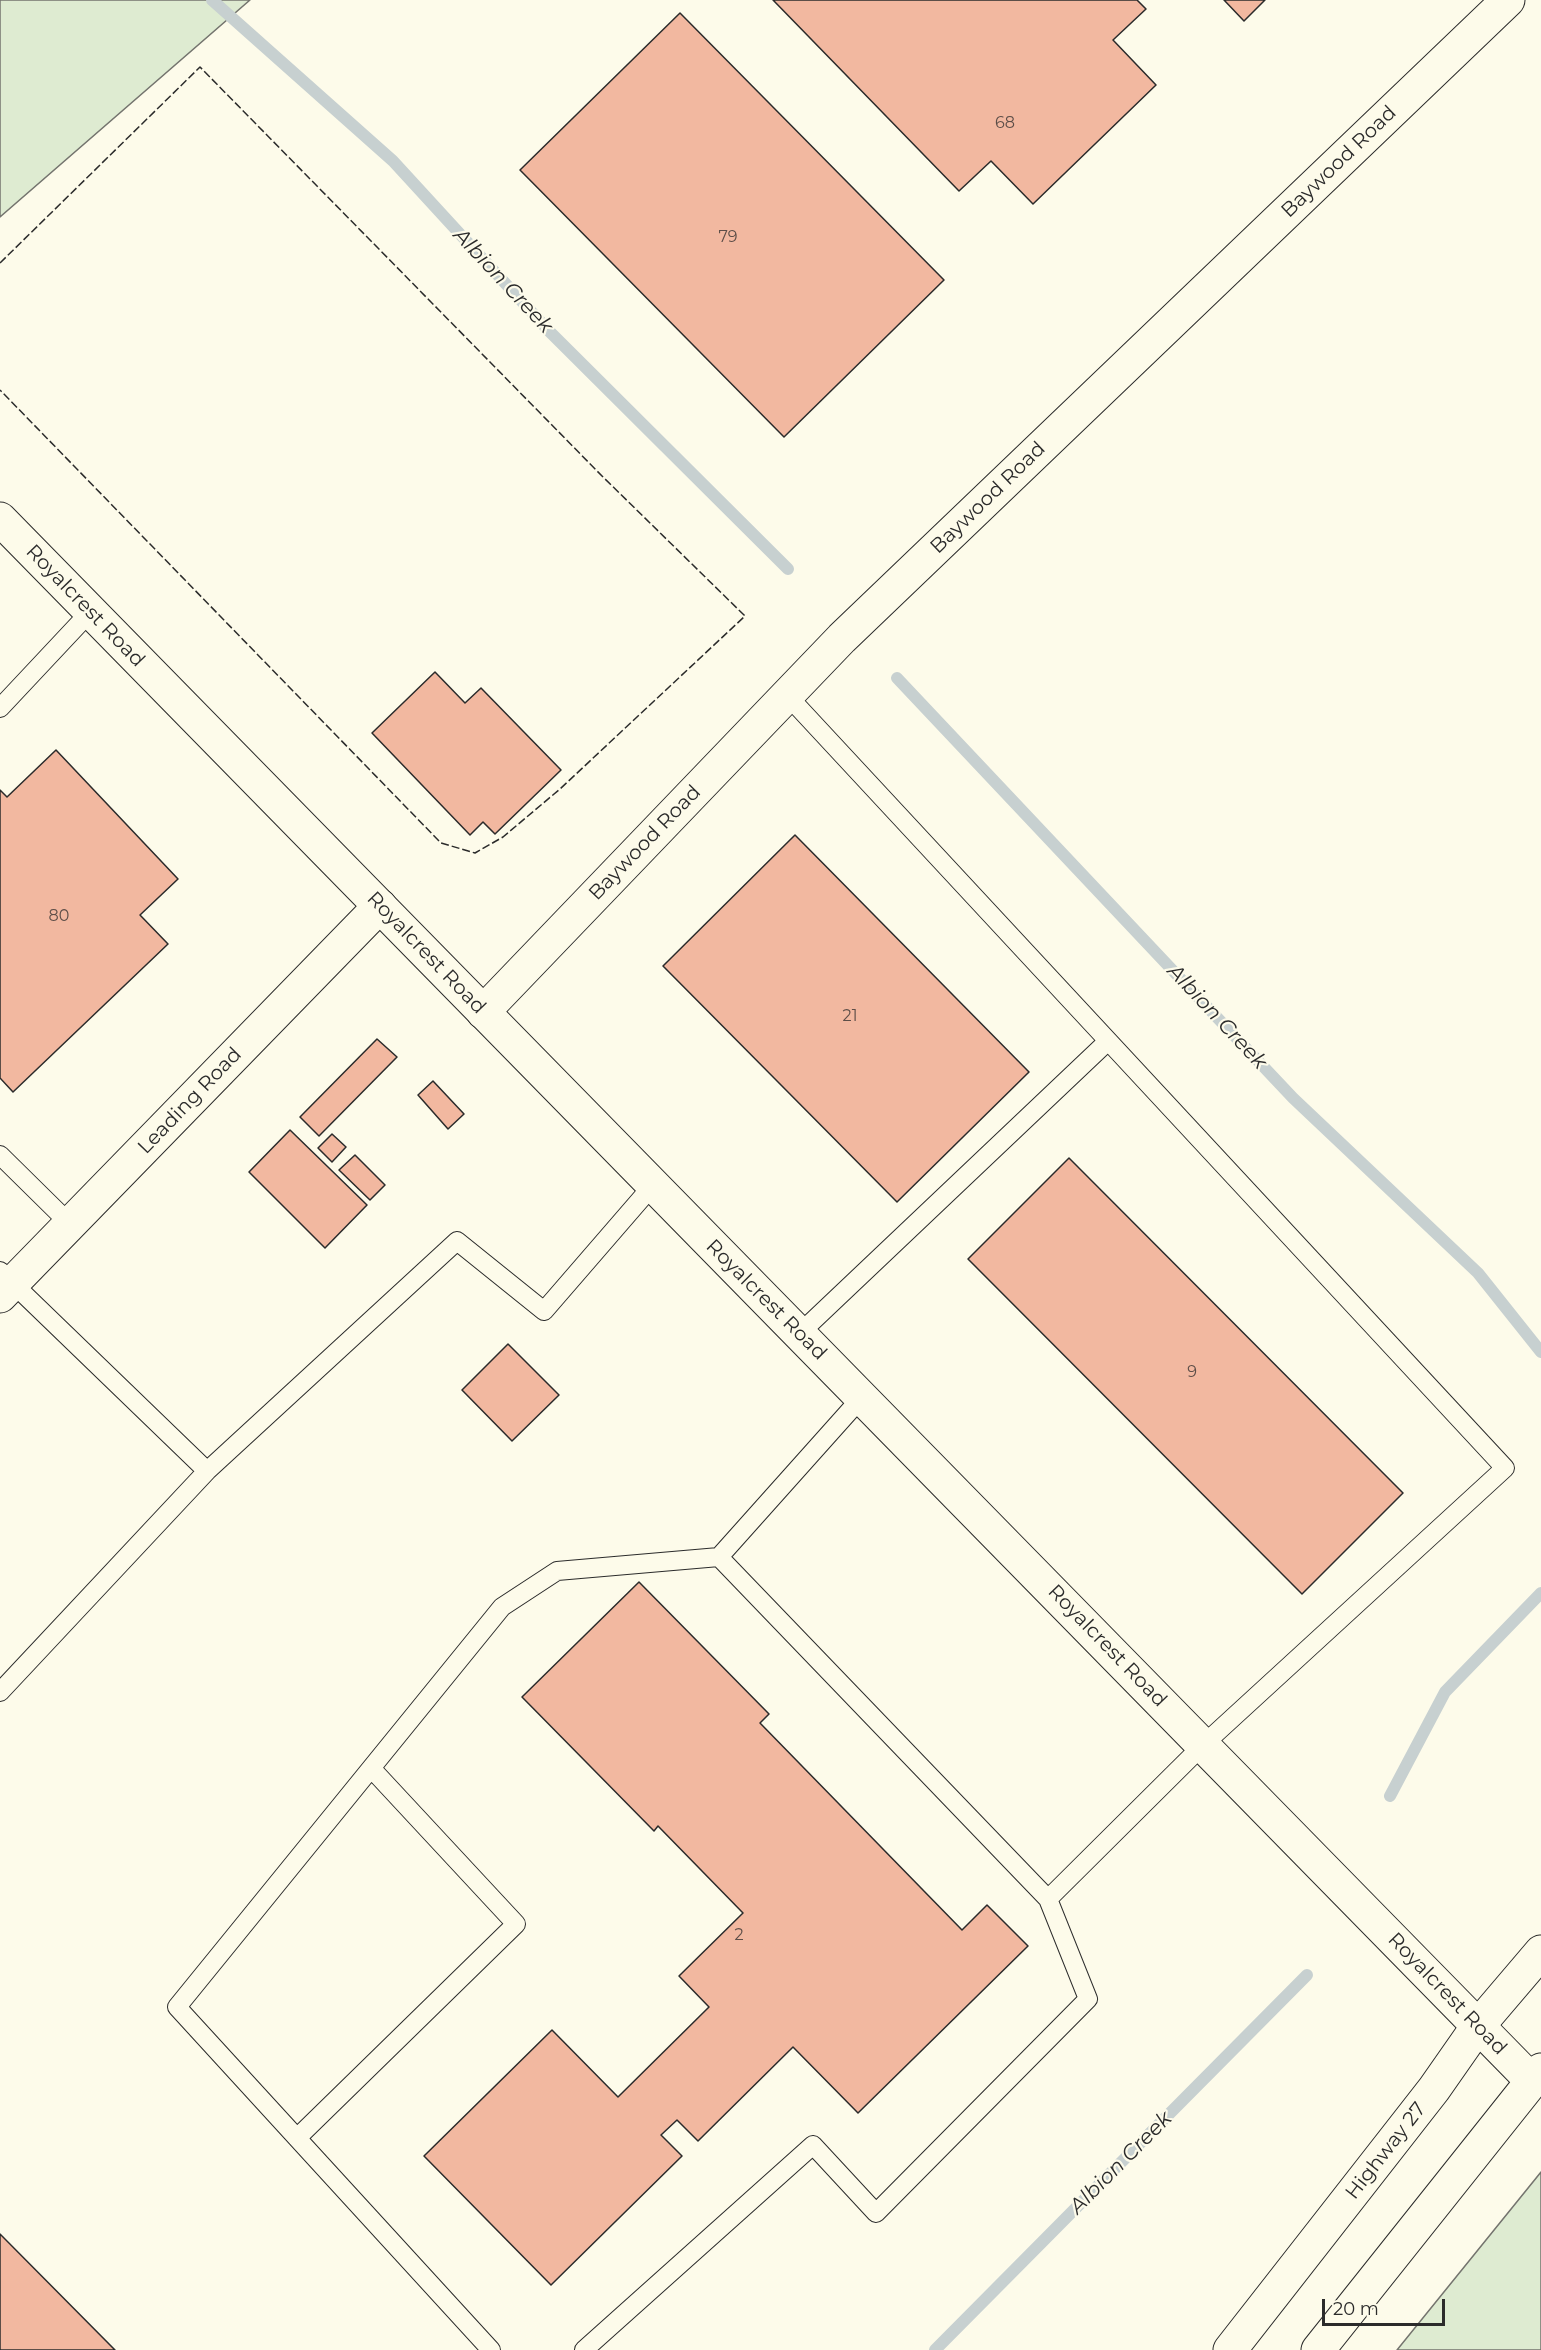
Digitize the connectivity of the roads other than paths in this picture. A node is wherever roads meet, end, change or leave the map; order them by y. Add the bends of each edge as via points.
1 (1508, 0) edge
2 (0, 519) edge
3 (91, 611) junction
4 (787, 695) junction
5 (0, 708) edge
6 (380, 906) junction
7 (483, 1012) junction
8 (1108, 1041) junction
9 (0, 1155) edge
10 (653, 1185) junction
11 (70, 1224) junction
12 (4, 1284) edge
13 (799, 1334) junction
14 (862, 1397) junction
15 (207, 1471) junction
16 (718, 1557) junction
17 (0, 1692) edge
18 (1203, 1745) junction
19 (371, 1768) junction
20 (1048, 1899) junction
21 (1541, 1952) edge
22 (1478, 2026) junction
23 (1537, 2076) edge
24 (298, 2137) junction
25 (491, 2350) edge
26 (584, 2350) edge
27 (1230, 2350) edge
28 (1318, 2350) edge

1 - 4 street, Baywood Road
2 - 3 street, Royalcrest Road
3 - 5 lane
3 - 6 street, Royalcrest Road
4 - 7 street, Baywood Road
4 - 8 lane
6 - 7 street, Royalcrest Road
6 - 11 street, Leading Road
7 - 10 street, Royalcrest Road
8 - 13 lane
8 - 18 lane via 1505,1468
9 - 11 lane
10 - 13 street, Royalcrest Road
10 - 15 lane via 544,1311 457,1241
11 - 12 street, Leading Road
12 - 15 lane
13 - 14 street, Royalcrest Road
14 - 16 lane
14 - 18 street, Royalcrest Road
15 - 17 lane
16 - 19 lane via 557,1571 502,1607
16 - 20 lane
18 - 20 lane
18 - 22 street, Royalcrest Road
19 - 24 lane via 177,2007
19 - 24 lane via 516,1924
20 - 26 lane via 1088,1999 876,2213 813,2145
21 - 22 street, Highway 27
22 - 23 street, Royalcrest Road
22 - 27 street, Highway 27 via 1434,2089
23 - 28 street
24 - 25 lane

